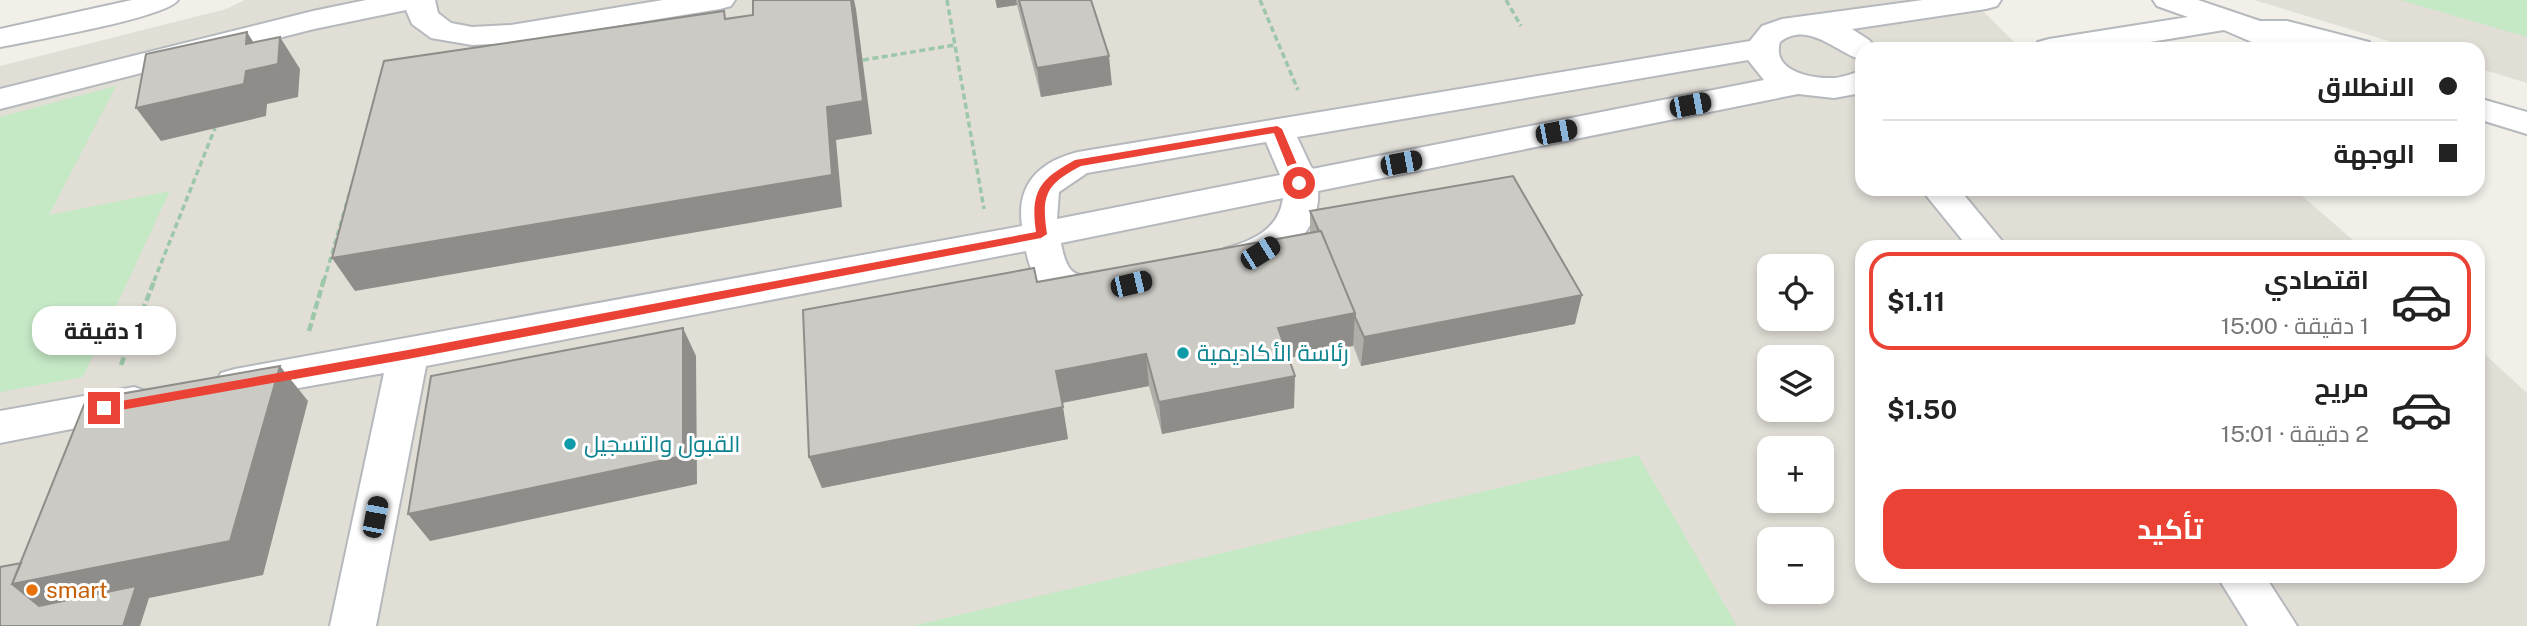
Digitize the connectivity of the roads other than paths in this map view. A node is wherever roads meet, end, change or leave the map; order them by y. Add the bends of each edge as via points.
1 (163, 0) edge
2 (302, 0) edge
3 (412, 0) edge
4 (419, 0) edge
5 (720, 0) edge
6 (1774, 0) edge
7 (1986, 0) edge
8 (2168, 0) edge
9 (2238, 24) junction
10 (1800, 27) junction
11 (258, 33) junction
12 (0, 38) edge
13 (2102, 42) edge
14 (2278, 42) edge
15 (2332, 42) edge
16 (1855, 44) edge
17 (1762, 48) junction
18 (1797, 84) junction
19 (1855, 88) edge
20 (2485, 88) edge
21 (0, 99) edge
22 (2527, 101) edge
23 (2485, 110) edge
24 (2527, 123) edge
25 (1277, 129) junction
26 (1299, 183) junction
27 (1945, 196) edge
28 (1041, 234) junction
29 (1983, 240) edge
30 (1208, 265) edge
31 (1131, 284) edge
32 (408, 354) junction
33 (207, 389) edge
34 (168, 396) edge
35 (0, 427) edge
36 (2245, 583) edge
37 (353, 626) edge
38 (2274, 626) edge

1 - 12 street
2 - 11 street
3 - 11 street
4 - 5 street via 423,17 442,30 472,36 511,34
6 - 10 street
7 - 10 street
8 - 9 street
9 - 13 street
9 - 14 street
9 - 15 street
10 - 16 street via 1829,31
10 - 17 street via 1778,30 1766,38
11 - 21 street
17 - 18 street via 1765,61
17 - 25 street
18 - 19 street via 1816,89
18 - 26 street
20 - 22 street
23 - 24 street
25 - 26 street
25 - 28 street via 1078,163 1055,175 1040,194
26 - 28 street
26 - 30 street via 1302,202 1295,222 1281,240 1260,253
27 - 29 street
28 - 31 street via 1054,280 1086,291
28 - 32 street
32 - 33 street
32 - 37 street
34 - 35 street
36 - 38 street

